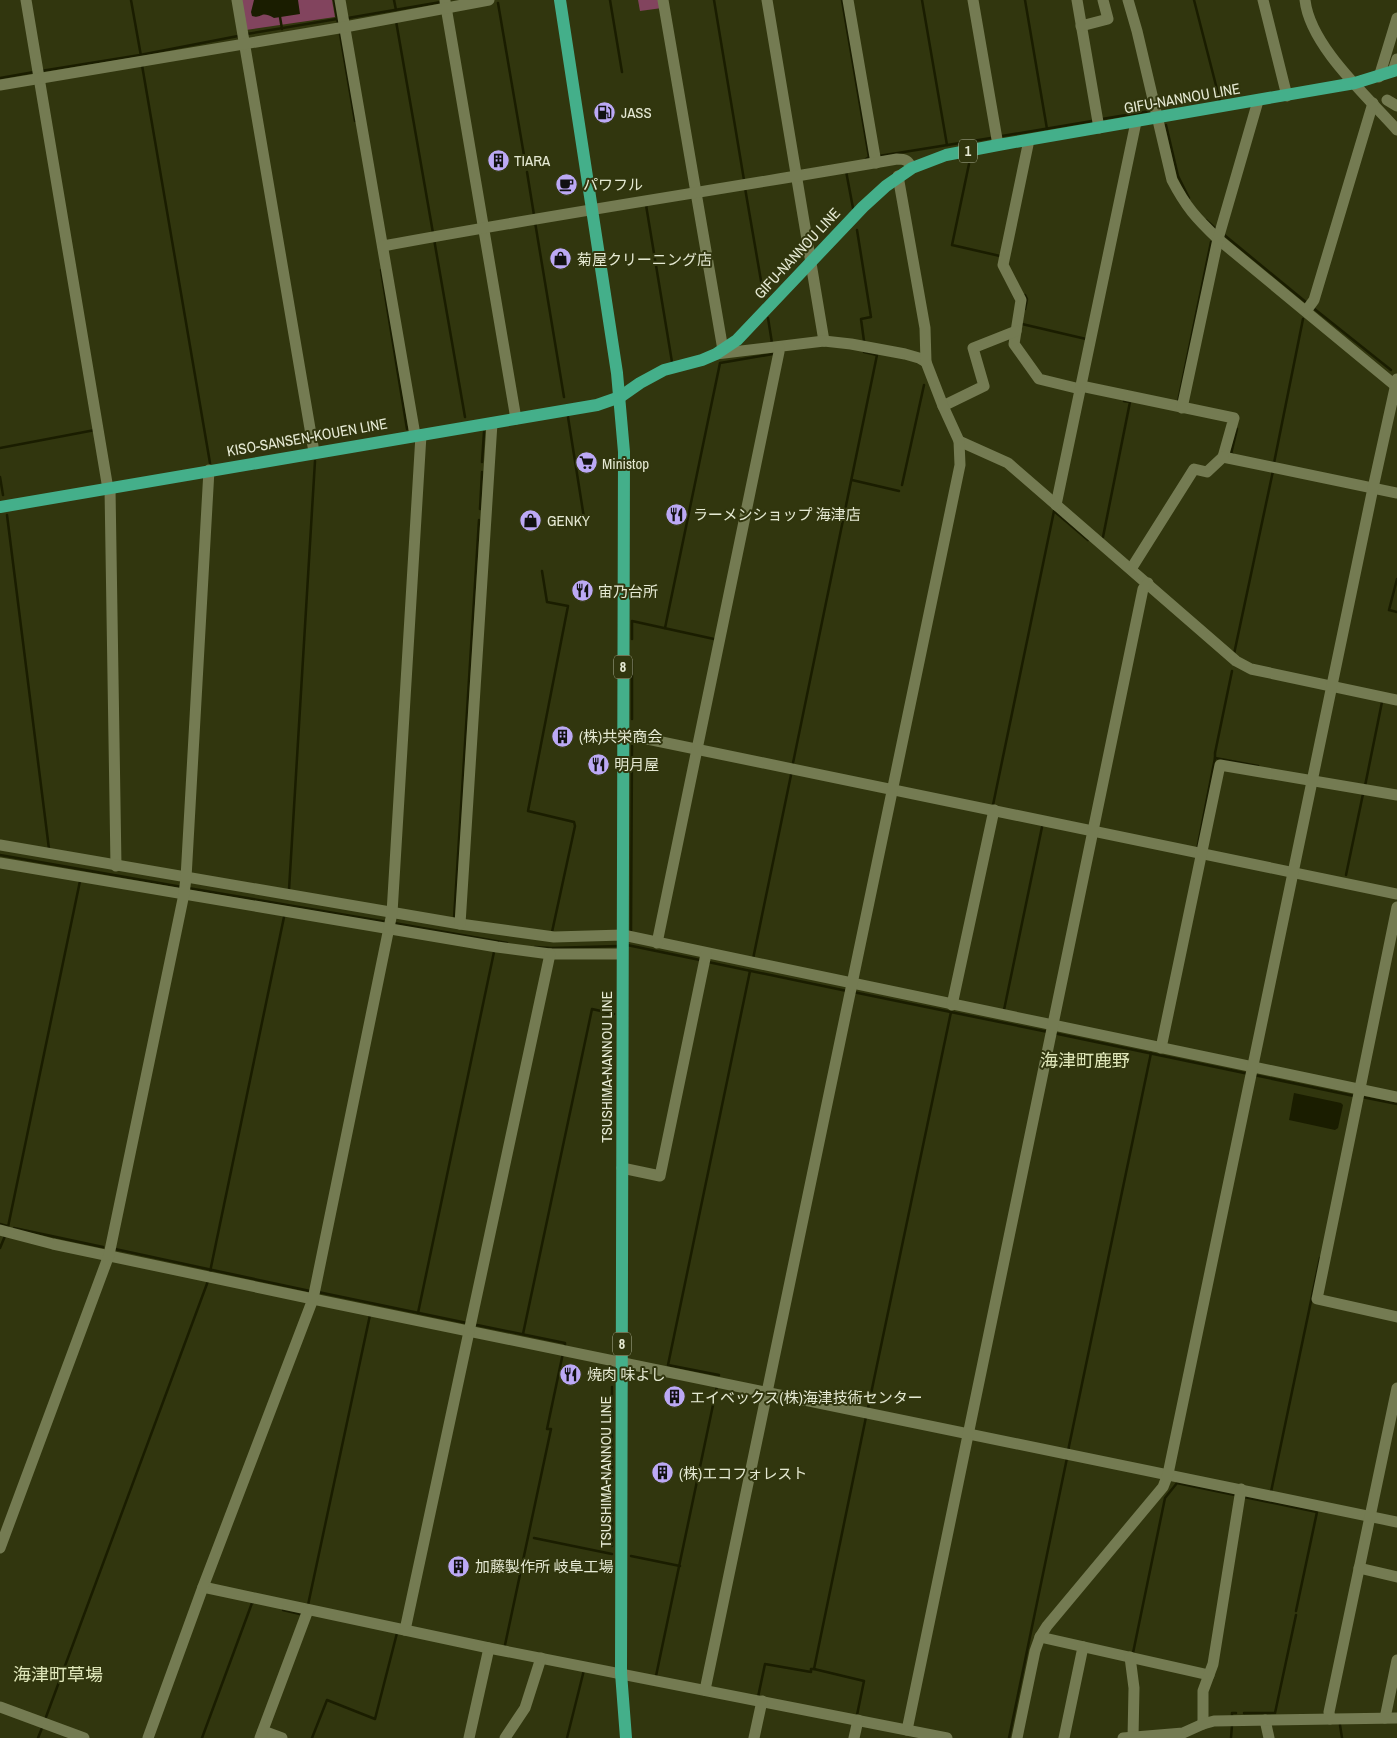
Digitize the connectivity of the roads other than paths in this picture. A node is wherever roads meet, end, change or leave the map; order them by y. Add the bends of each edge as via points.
1 (26, 0) edge
2 (237, 0) edge
3 (340, 0) edge
4 (489, 0) edge
5 (560, 0) edge
6 (663, 0) edge
7 (767, 0) edge
8 (848, 0) edge
9 (973, 0) edge
10 (1077, 0) edge
11 (1103, 0) edge
12 (1128, 0) edge
13 (1263, 0) edge
14 (1305, 0) edge
15 (446, 4) edge
16 (1397, 18) edge
17 (1081, 26) junction
18 (345, 27) junction
19 (245, 44) junction
20 (1397, 59) edge
21 (1395, 70) edge
22 (1379, 77) junction
23 (40, 78) junction
24 (1355, 84) junction
25 (0, 85) edge
26 (1287, 96) junction
27 (1258, 101) junction
28 (1373, 103) junction
29 (1157, 118) junction
30 (1136, 122) junction
31 (1098, 128) junction
32 (1397, 130) edge
33 (1029, 140) junction
34 (998, 146) junction
35 (876, 163) junction
36 (912, 168) junction
37 (898, 176) junction
38 (795, 177) junction
39 (696, 192) junction
40 (592, 209) junction
41 (483, 227) junction
42 (1218, 238) junction
43 (383, 246) junction
44 (810, 261) junction
45 (1306, 311) junction
46 (1016, 332) junction
47 (824, 341) junction
48 (778, 347) junction
49 (720, 352) junction
50 (926, 362) junction
51 (1396, 384) edge
52 (1081, 387) junction
53 (620, 397) junction
54 (942, 406) junction
55 (1182, 408) junction
56 (516, 419) junction
57 (492, 423) junction
58 (418, 435) junction
59 (959, 441) junction
60 (314, 452) junction
61 (1224, 457) junction
62 (209, 470) junction
63 (1373, 488) junction
64 (109, 489) junction
65 (1397, 493) edge
66 (1056, 505) junction
67 (0, 507) edge
68 (1131, 569) junction
69 (1148, 583) junction
70 (1332, 686) junction
71 (1397, 700) edge
72 (623, 734) junction
73 (698, 749) junction
74 (1314, 777) junction
75 (892, 789) junction
76 (1397, 795) edge
77 (994, 810) junction
78 (1093, 831) junction
79 (0, 845) edge
80 (1198, 853) junction
81 (0, 863) edge
82 (116, 866) junction
83 (1294, 873) junction
84 (186, 879) junction
85 (1396, 890) edge
86 (184, 893) junction
87 (1397, 907) edge
88 (392, 914) junction
89 (460, 924) junction
90 (389, 928) junction
91 (657, 943) junction
92 (623, 944) junction
93 (550, 954) junction
94 (705, 958) junction
95 (851, 988) junction
96 (952, 1005) junction
97 (1052, 1030) junction
98 (1158, 1048) junction
99 (1252, 1071) junction
100 (1358, 1094) junction
101 (1397, 1097) edge
102 (622, 1168) junction
103 (0, 1230) edge
104 (109, 1255) junction
105 (313, 1299) junction
106 (1397, 1317) edge
107 (470, 1330) junction
108 (622, 1362) junction
109 (1397, 1388) edge
110 (767, 1391) junction
111 (968, 1433) junction
112 (1168, 1474) junction
113 (1241, 1489) junction
114 (1370, 1516) junction
115 (1397, 1522) edge
116 (0, 1548) edge
117 (1359, 1568) junction
118 (1397, 1577) edge
119 (203, 1587) junction
120 (308, 1610) junction
121 (405, 1630) junction
122 (1040, 1637) junction
123 (1083, 1647) junction
124 (489, 1648) junction
125 (1130, 1657) junction
126 (542, 1658) junction
127 (1397, 1660) edge
128 (621, 1673) junction
129 (1209, 1675) junction
130 (705, 1690) junction
131 (762, 1701) junction
132 (0, 1707) edge
133 (1385, 1718) junction
134 (1397, 1718) edge
135 (1330, 1719) junction
136 (858, 1720) junction
137 (1266, 1720) junction
138 (1203, 1724) junction
139 (907, 1730) junction
140 (261, 1734) edge
141 (625, 1736) edge
142 (84, 1738) edge
143 (148, 1738) edge
144 (282, 1738) edge
145 (469, 1738) edge
146 (505, 1738) edge
147 (754, 1738) edge
148 (854, 1738) edge
149 (947, 1738) edge
150 (1017, 1738) edge
151 (1064, 1738) edge
152 (1130, 1738) edge
153 (1269, 1738) edge

1 - 23 street
2 - 19 street
3 - 18 street
4 - 15 street
5 - 40 main road
6 - 39 street
7 - 38 street
8 - 35 street
9 - 34 street
10 - 17 street
11 - 17 street via 1108,19
12 - 29 street
13 - 26 street
14 - 24 street via 1314,30
15 - 18 street
15 - 41 street
16 - 22 street
17 - 31 street
18 - 19 street
18 - 43 street
19 - 23 street
19 - 60 street
20 - 21 street
21 - 22 main road, GIFU-NANNOU LINE / 1
22 - 24 main road, GIFU-NANNOU LINE / 1
23 - 25 street
23 - 64 street
24 - 26 main road, GIFU-NANNOU LINE / 1
24 - 28 street
26 - 27 main road, GIFU-NANNOU LINE / 1
27 - 29 main road, GIFU-NANNOU LINE / 1
27 - 42 street
28 - 32 street
28 - 45 street via 1314,300
29 - 30 main road, GIFU-NANNOU LINE / 1
29 - 42 street via 1172,180 1196,219
30 - 31 main road, GIFU-NANNOU LINE / 1
30 - 52 street
31 - 33 main road, GIFU-NANNOU LINE / 1
33 - 34 main road, GIFU-NANNOU LINE / 1
33 - 46 street via 1003,265 1021,300
34 - 36 main road, GIFU-NANNOU LINE / 1 via 946,155
35 - 36 street via 904,159
35 - 38 street
36 - 37 main road, GIFU-NANNOU LINE / 1
37 - 44 main road, GIFU-NANNOU LINE / 1
37 - 50 street via 925,328
38 - 39 street
38 - 44 street
39 - 40 street
39 - 49 street
40 - 41 street
40 - 53 main road
41 - 43 street
41 - 56 street
42 - 45 street
42 - 55 street
43 - 58 street
44 - 47 street
44 - 49 main road, GIFU-NANNOU LINE / 1 via 748,329
45 - 51 street
46 - 52 street via 1014,344 1039,379
46 - 54 street via 973,348 984,386
47 - 48 street
47 - 50 street via 905,354
48 - 49 street
48 - 73 street
49 - 53 main road, GIFU-NANNOU LINE / 1 via 664,370
50 - 54 street
51 - 63 street
52 - 55 street
52 - 66 street
53 - 56 main road, KISO-SANSEN-KOUEN LINE via 597,405
53 - 72 main road, TSUSHIMA-NANNOU LINE / 8 via 624,452
54 - 59 street
55 - 61 street via 1234,418
56 - 57 main road, KISO-SANSEN-KOUEN LINE
57 - 58 main road, KISO-SANSEN-KOUEN LINE
57 - 89 street
58 - 60 main road, KISO-SANSEN-KOUEN LINE
58 - 88 street
59 - 66 street via 1008,463
59 - 75 street via 960,465
60 - 62 main road, KISO-SANSEN-KOUEN LINE
61 - 63 street
61 - 68 street via 1207,472 1194,469
62 - 64 main road, KISO-SANSEN-KOUEN LINE
62 - 84 street
63 - 65 street
63 - 70 street
64 - 67 main road, KISO-SANSEN-KOUEN LINE
64 - 82 street
66 - 68 street
68 - 69 street
69 - 70 street via 1236,661 1251,670
69 - 78 street via 1143,590
70 - 71 street
70 - 74 street
72 - 73 street
72 - 92 main road, TSUSHIMA-NANNOU LINE / 8
73 - 75 street
73 - 91 street
74 - 76 street
74 - 80 street via 1220,765
74 - 83 street
75 - 77 street
75 - 95 street
77 - 78 street
77 - 96 street
78 - 80 street
78 - 97 street
79 - 82 street
80 - 83 street
80 - 98 street
81 - 86 street
82 - 84 street
83 - 85 street
83 - 99 street
84 - 86 street
84 - 88 street
86 - 90 street
86 - 104 street
87 - 100 street
88 - 89 street
88 - 90 street
89 - 92 street
90 - 93 street via 497,948
90 - 105 street
91 - 92 street
91 - 94 street
92 - 93 street
92 - 102 main road, TSUSHIMA-NANNOU LINE / 8
93 - 107 street
94 - 95 street
94 - 102 street via 660,1176
95 - 96 street
95 - 110 street
96 - 97 street
97 - 98 street
97 - 111 street
98 - 99 street
99 - 100 street
99 - 112 street
100 - 101 street
100 - 106 street via 1318,1299
102 - 108 main road, TSUSHIMA-NANNOU LINE / 8
103 - 104 street
104 - 105 street
104 - 116 street
105 - 107 street
105 - 119 street
107 - 108 street
107 - 121 street
108 - 110 street
108 - 128 main road, TSUSHIMA-NANNOU LINE / 8
109 - 114 street
110 - 111 street
110 - 130 street
111 - 112 street
111 - 139 street
112 - 113 street
112 - 122 street via 1163,1487
113 - 114 street
113 - 129 street
114 - 115 street
114 - 117 street
117 - 118 street
117 - 135 street
119 - 120 street
119 - 143 street
120 - 121 street
120 - 140 street
121 - 124 street
122 - 123 street
122 - 150 street
123 - 125 street
123 - 151 street
124 - 126 street
124 - 145 street
125 - 129 street
125 - 152 street via 1134,1688
126 - 128 street
126 - 146 street via 525,1708
127 - 133 street
128 - 130 street
128 - 141 main road, TSUSHIMA-NANNOU LINE / 8
129 - 138 street via 1203,1692
130 - 131 street
131 - 136 street
131 - 147 street
132 - 142 street
133 - 134 street
133 - 135 street
135 - 137 street
136 - 139 street
136 - 148 street
137 - 138 street
137 - 153 street
138 - 152 street via 1183,1733
139 - 149 street
140 - 144 street

